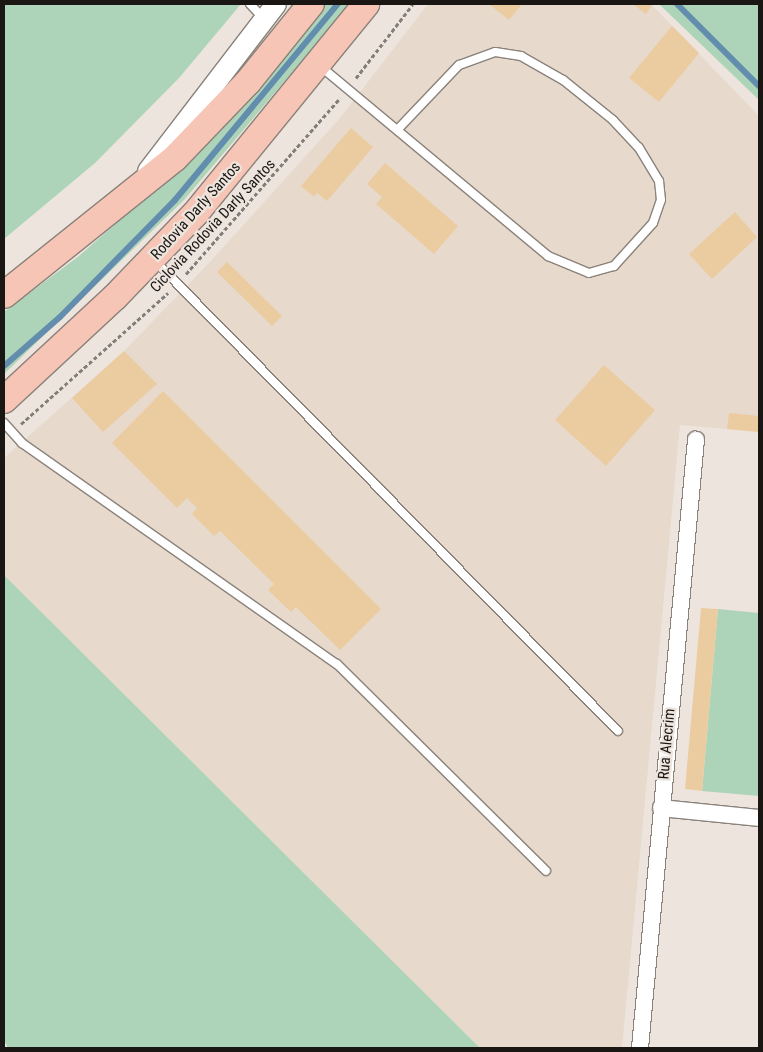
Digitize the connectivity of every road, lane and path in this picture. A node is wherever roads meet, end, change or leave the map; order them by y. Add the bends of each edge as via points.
1 (250, 4) edge
2 (311, 4) edge
3 (366, 4) edge
4 (413, 4) edge
5 (270, 12) edge
6 (319, 65) junction
7 (346, 90) junction
8 (398, 129) junction
9 (123, 204) junction
10 (153, 259) junction
11 (178, 283) junction
12 (4, 295) edge
13 (4, 400) edge
14 (4, 423) edge
15 (12, 432) junction
16 (696, 440) dead end
17 (618, 732) dead end
18 (661, 808) junction
19 (759, 818) edge
20 (546, 871) dead end
21 (640, 1048) edge

1 - 5 lane
2 - 9 main road via 224,108
3 - 6 main road, Rodovia Darly Santos
4 - 7 path, Ciclovia Rodovia Darly Santos
5 - 9 street
6 - 7 lane
6 - 10 main road, Rodovia Darly Santos via 227,178
7 - 8 lane
7 - 11 path, Ciclovia Rodovia Darly Santos via 264,190
8 - 8 lane via 548,256 589,273 614,266 653,223 661,200 659,181 639,148 613,120 563,80 521,56 495,52 459,65
9 - 12 main road
10 - 11 lane
10 - 13 main road, Rodovia Darly Santos
11 - 15 path, Ciclovia Rodovia Darly Santos
11 - 17 lane
14 - 15 lane
15 - 20 lane via 337,664
16 - 18 street, Rua Alecrim
18 - 19 street
18 - 21 street, Rua Alecrim

